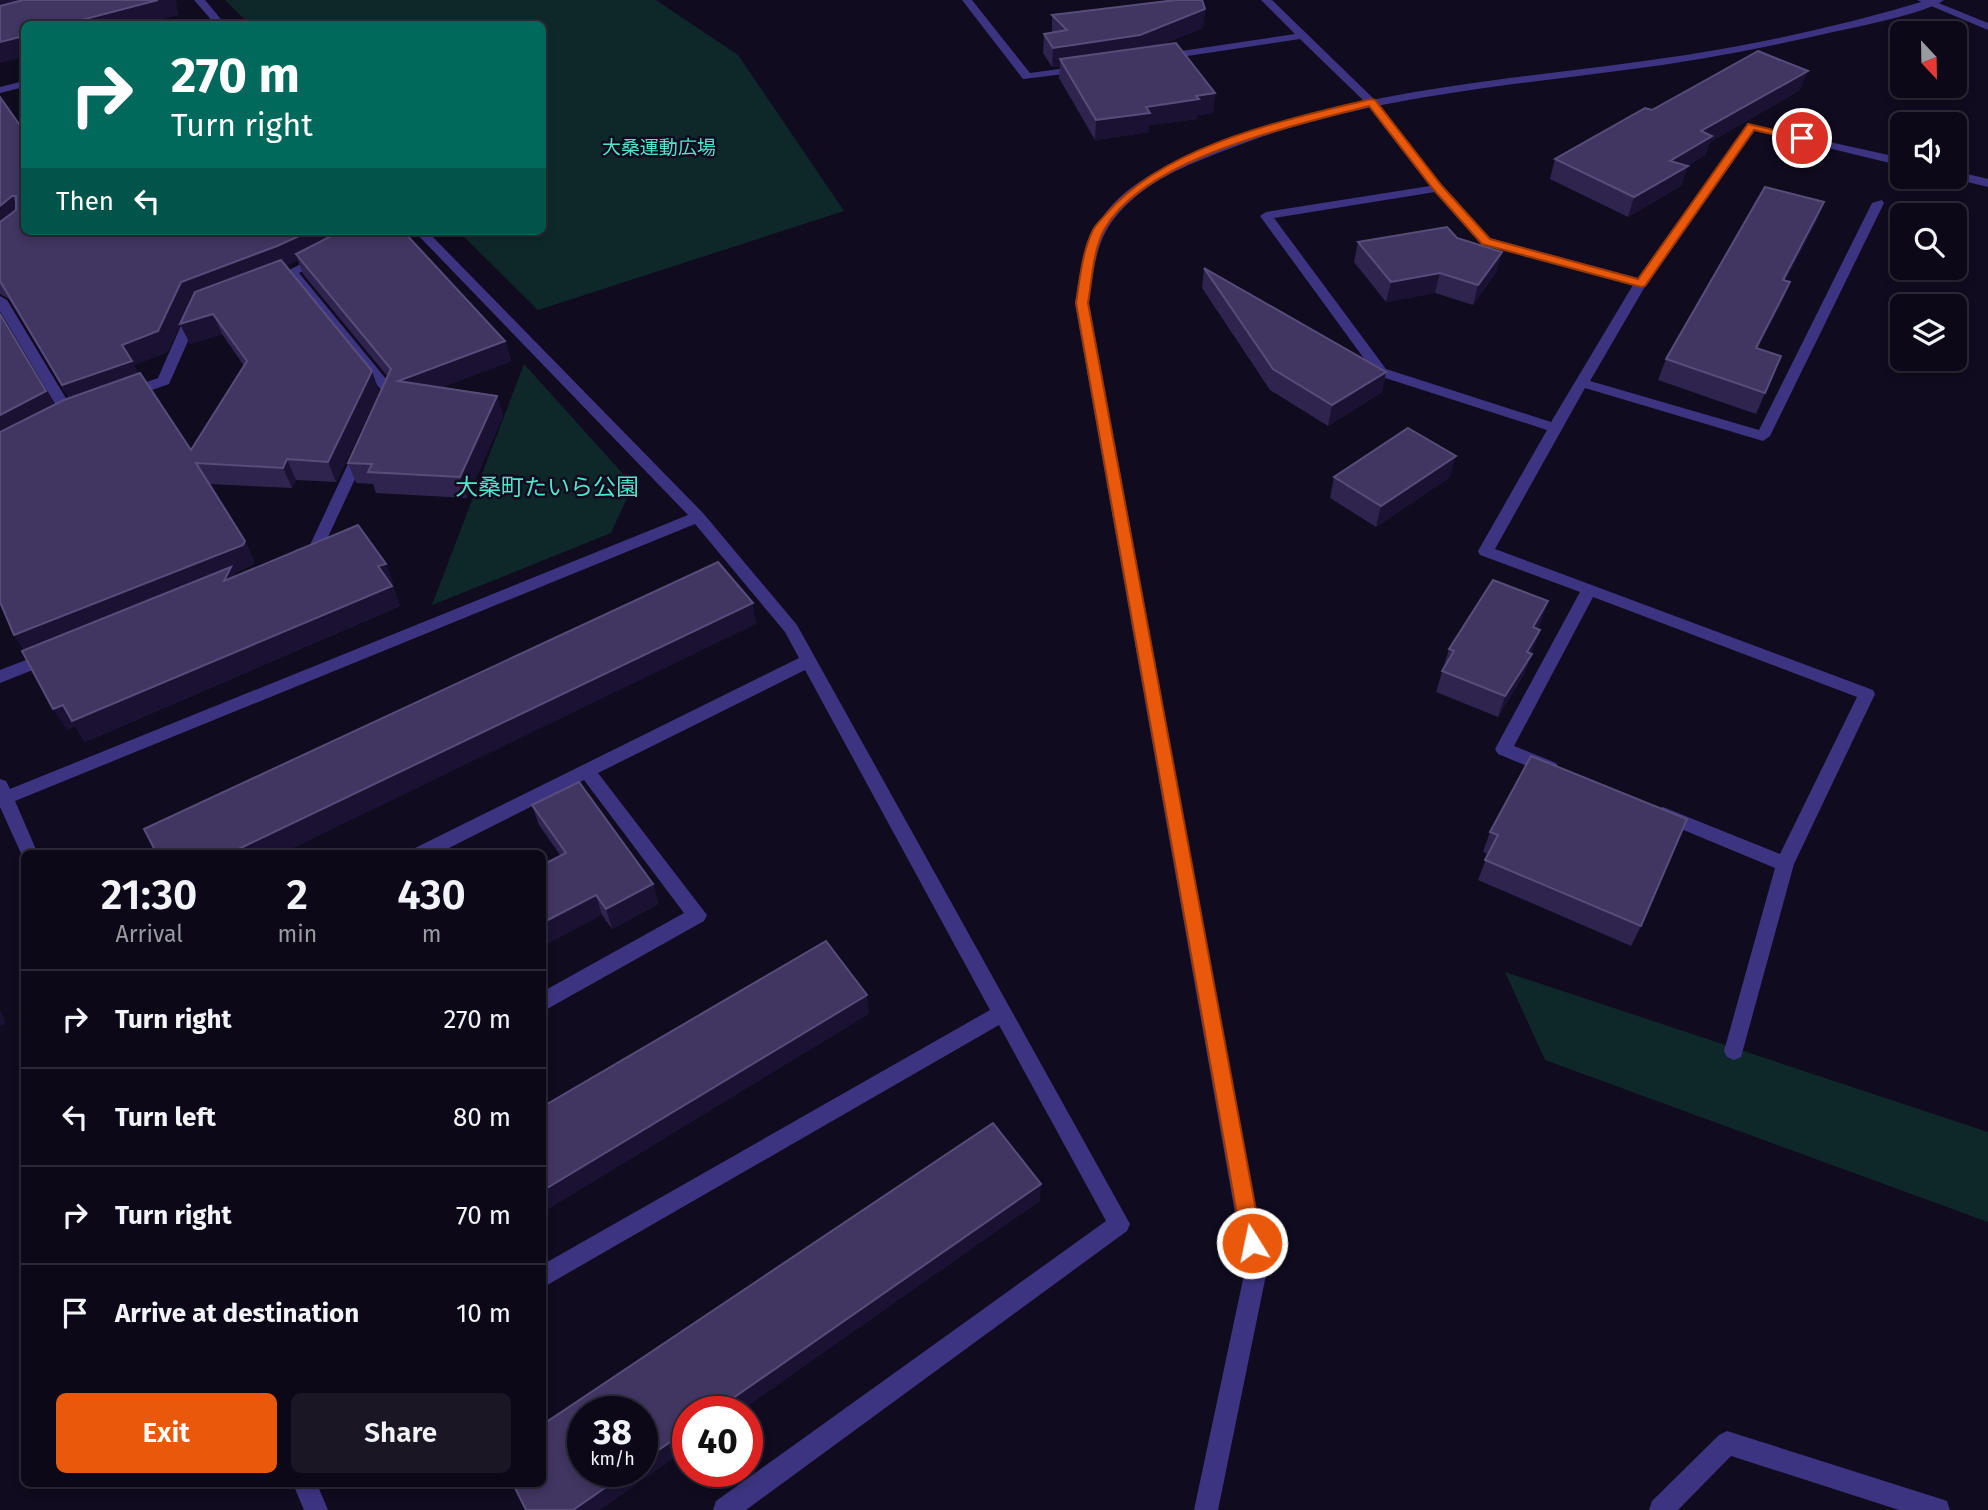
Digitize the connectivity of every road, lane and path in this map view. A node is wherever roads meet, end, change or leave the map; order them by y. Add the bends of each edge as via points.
1 (199, 0) edge
2 (967, 0) edge
3 (1266, 0) edge
4 (1930, 1) edge
5 (217, 21) edge
6 (1988, 27) edge
7 (1302, 36) junction
8 (1151, 58) edge
9 (1096, 66) edge
10 (21, 85) edge
11 (0, 90) edge
12 (1371, 102) junction
13 (1890, 159) edge
14 (1967, 178) edge
15 (1988, 183) edge
16 (1438, 188) junction
17 (1878, 203) dead end
18 (424, 235) edge
19 (339, 249) edge
20 (1641, 283) junction
21 (0, 300) edge
22 (208, 304) edge
23 (1582, 383) junction
24 (117, 398) edge
25 (378, 416) edge
26 (46, 427) edge
27 (1555, 428) junction
28 (366, 440) edge
29 (698, 517) junction
30 (290, 559) edge
31 (1589, 590) junction
32 (63, 651) edge
33 (808, 661) junction
34 (0, 677) edge
35 (587, 771) junction
36 (1567, 775) edge
37 (2, 792) edge
38 (1644, 807) edge
39 (27, 850) edge
40 (428, 850) edge
41 (1785, 864) junction
42 (546, 1000) edge
43 (1002, 1013) junction
44 (1734, 1051) dead end
45 (546, 1275) edge
46 (306, 1487) edge
47 (316, 1510) edge
48 (725, 1510) edge
49 (1206, 1510) edge
50 (1661, 1510) edge
51 (1938, 1510) edge

1 - 5 street
2 - 9 street via 1027,77
3 - 7 street
4 - 6 street
4 - 12 street via 1767,43 1686,58
7 - 8 street
7 - 12 street
10 - 11 street
12 - 16 street
12 - 49 street via 1246,135 1154,176 1099,229 1082,303 1256,1270
13 - 20 street via 1752,126
14 - 15 street
16 - 20 street via 1486,241
16 - 27 street via 1266,216 1381,372
17 - 23 street via 1763,436
18 - 29 street
19 - 25 street via 286,274 389,391
20 - 23 street
21 - 26 street via 75,412
22 - 24 street via 196,309 164,381
23 - 27 street
27 - 31 street via 1486,551
28 - 30 street via 316,548
29 - 33 street via 790,629
29 - 37 street
31 - 36 street via 1504,749
31 - 41 street via 1867,694
32 - 34 street
33 - 35 street
33 - 43 street
35 - 40 street
35 - 42 street via 697,915
37 - 39 street
38 - 41 street
41 - 44 street
43 - 45 street
43 - 48 street via 1119,1224
46 - 47 street
50 - 51 street via 1727,1443

